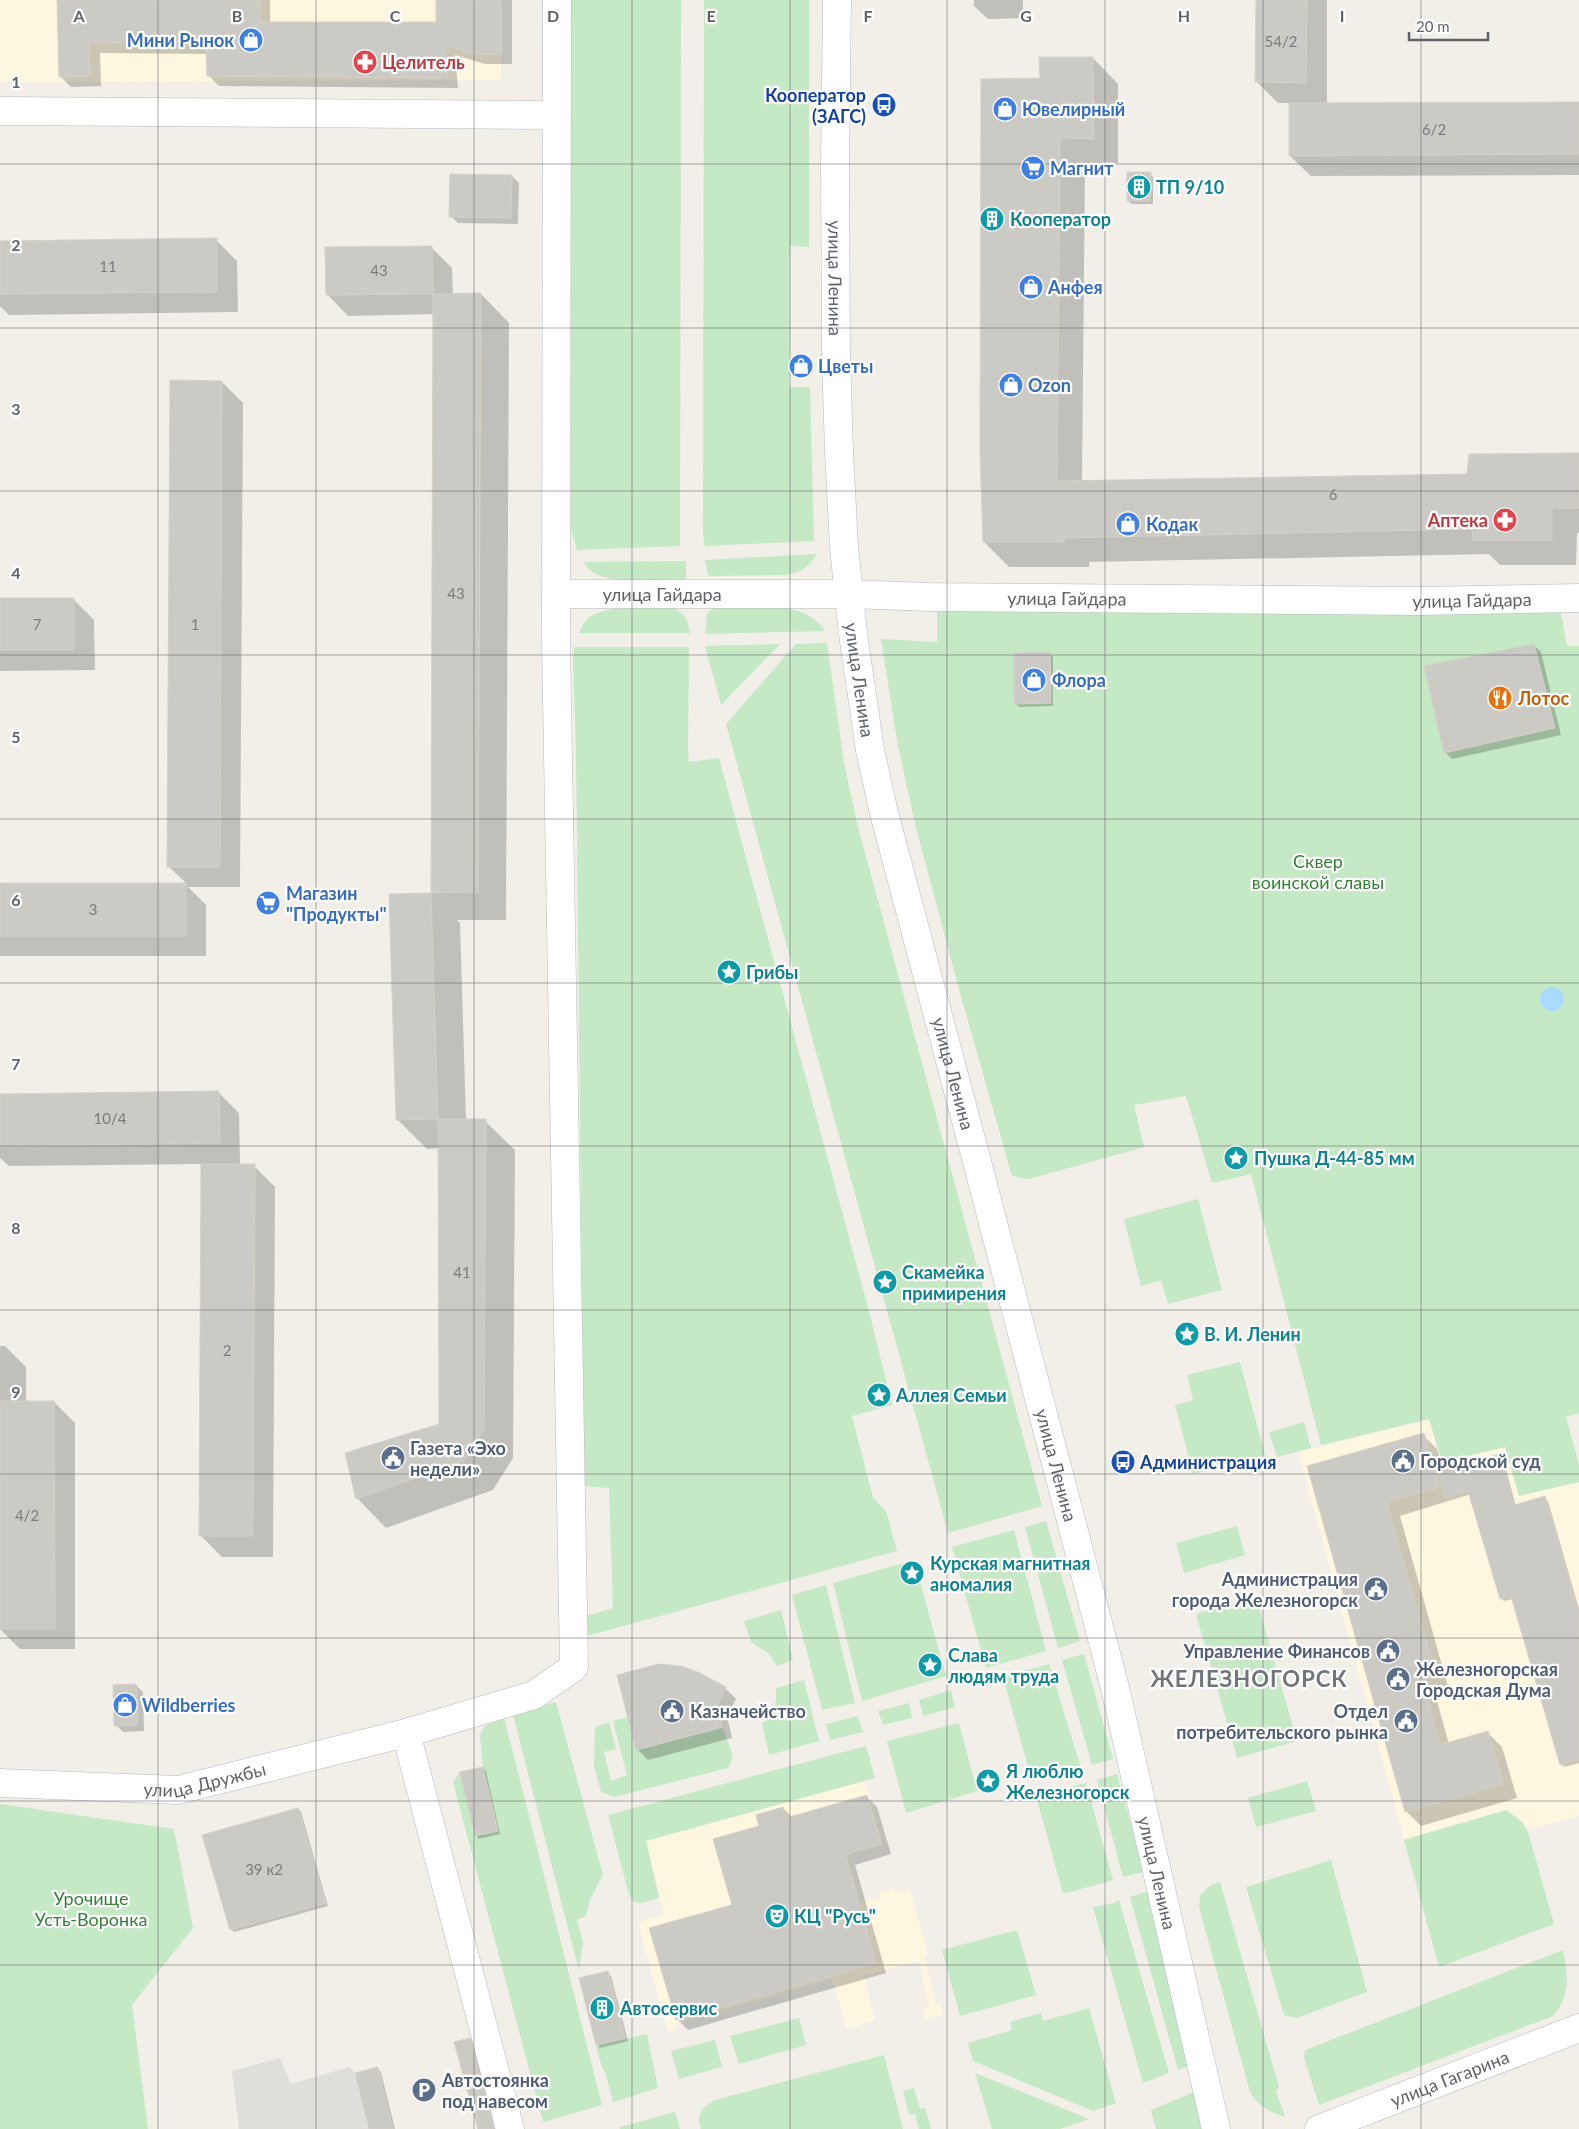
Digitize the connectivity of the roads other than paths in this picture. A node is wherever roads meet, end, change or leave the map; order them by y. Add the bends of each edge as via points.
1 (557, 0) edge
2 (837, 0) edge
3 (0, 111) edge
4 (557, 115) junction
5 (556, 594) junction
6 (849, 594) junction
7 (1579, 598) edge
8 (406, 1733) junction
9 (0, 1783) edge
10 (1579, 2028) edge
11 (510, 2129) edge
12 (1216, 2129) edge
13 (1319, 2129) edge

1 - 4 street
2 - 6 street, улица Ленина via 836,356
3 - 4 street
4 - 5 street
5 - 6 street, улица Гайдара
5 - 8 street, улица Дружбы via 574,1667 534,1695
6 - 7 street, улица Гайдара via 1410,601
6 - 12 street, улица Ленина via 860,688 884,813 1112,1679
8 - 9 street, улица Дружбы via 178,1790
8 - 11 street
10 - 13 street, улица Гагарина

